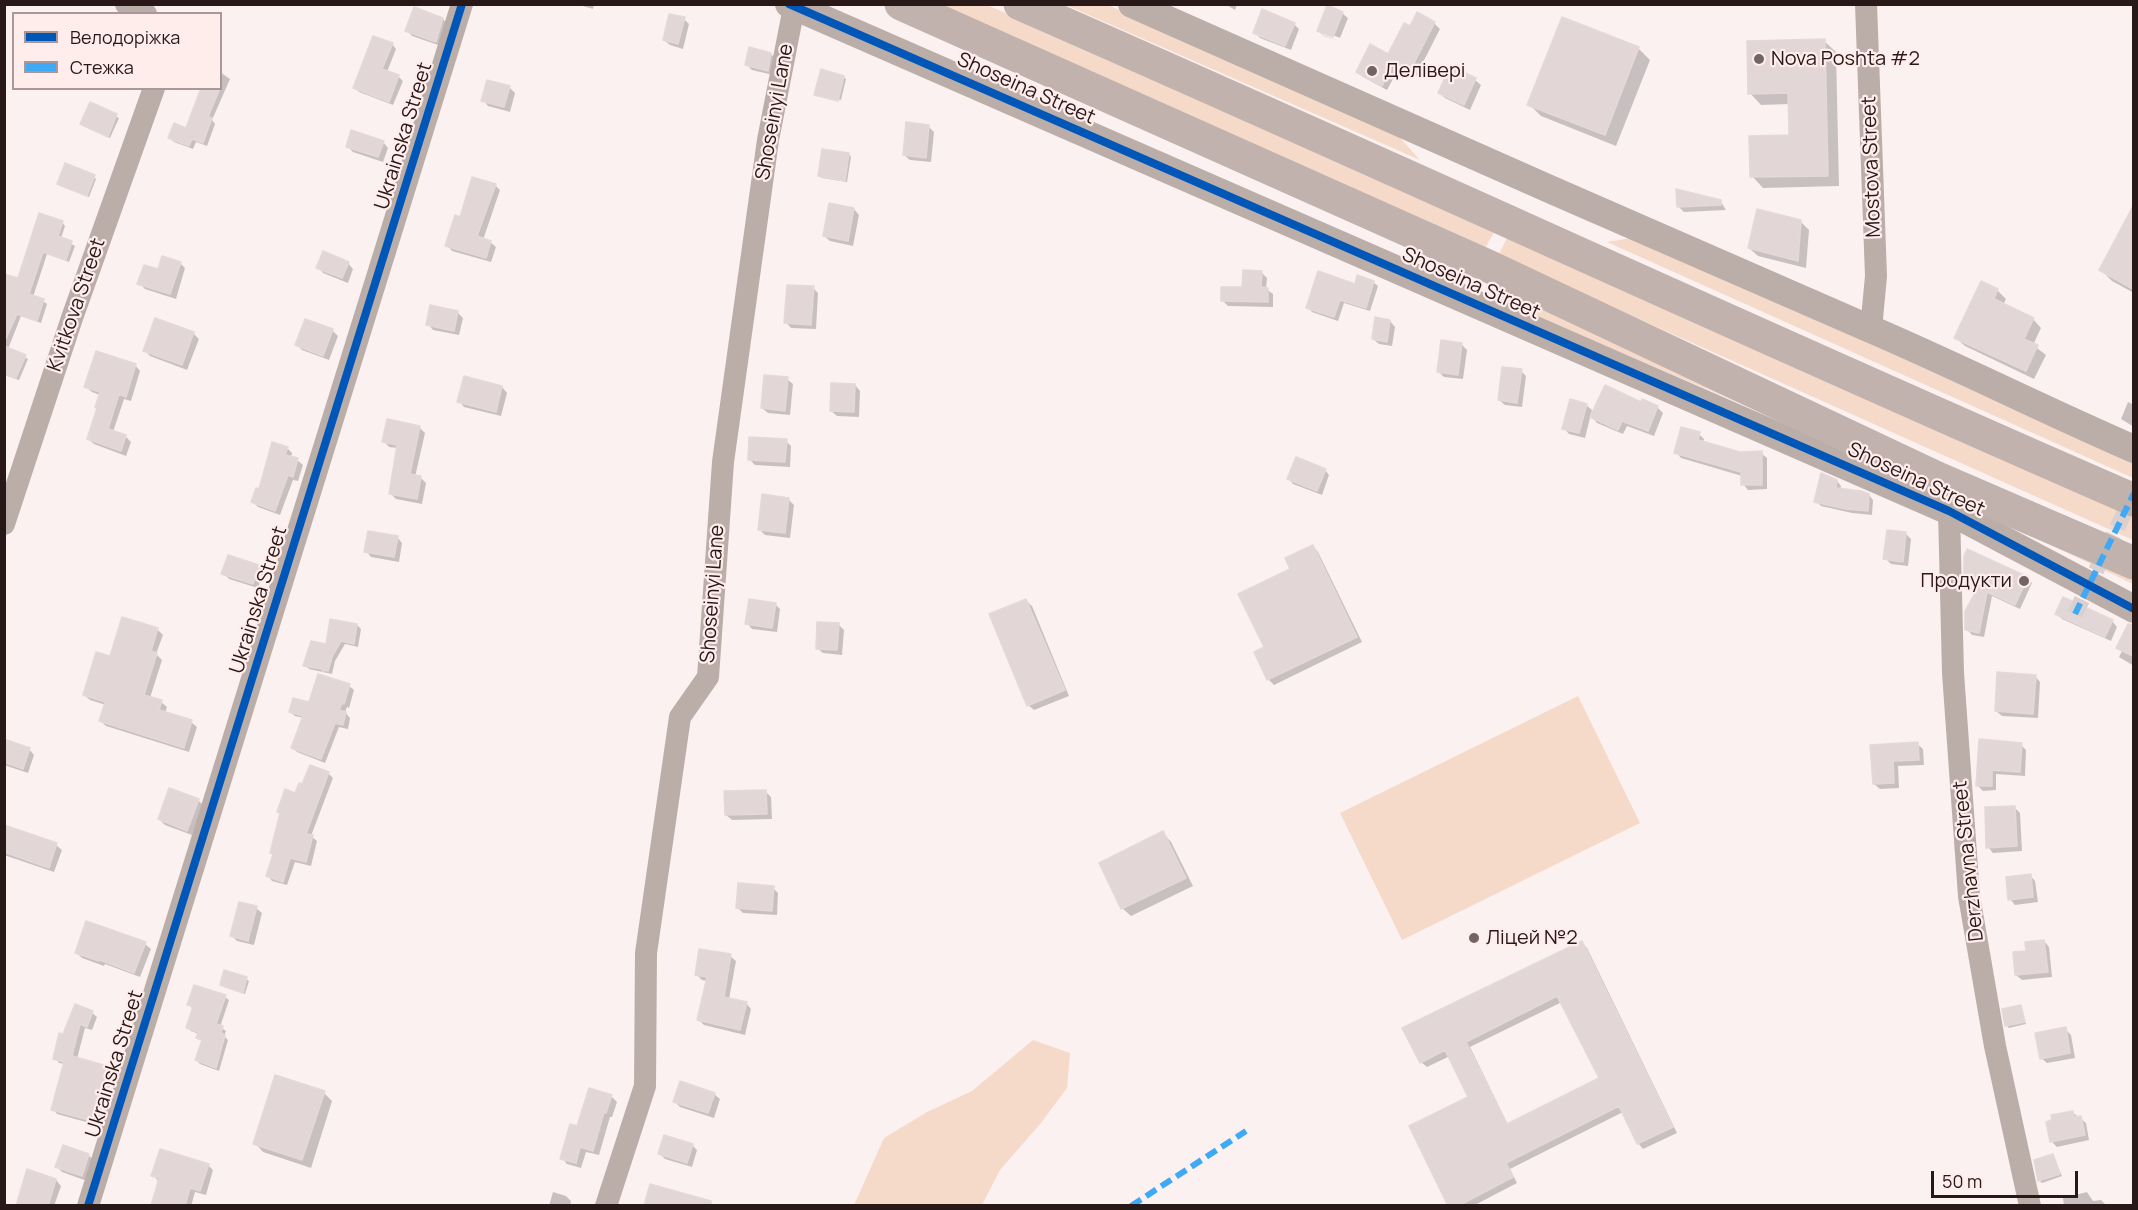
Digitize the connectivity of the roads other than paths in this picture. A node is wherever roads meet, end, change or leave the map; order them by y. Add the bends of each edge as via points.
1 (126, 4) edge
2 (462, 4) edge
3 (901, 4) edge
4 (1020, 4) edge
5 (1132, 4) edge
6 (1866, 4) edge
7 (792, 6) edge
8 (142, 12) edge
9 (153, 90) edge
10 (1871, 329) junction
11 (2133, 449) edge
12 (2133, 500) edge
13 (1949, 511) junction
14 (4, 524) edge
15 (2133, 563) edge
16 (2133, 609) edge
17 (88, 1206) edge
18 (606, 1206) edge
19 (2030, 1206) edge

1 - 8 street
2 - 17 street, Ukrainska Street
3 - 15 highway via 1488,266 1937,478
4 - 12 highway
5 - 10 street via 1399,125
6 - 10 street, Mostova Street via 1876,276
7 - 13 street, Shoseina Street
7 - 18 street, Shoseinyi Lane via 768,140 723,462 708,677 680,717 646,953 645,1086
9 - 14 street, Kvitkova Street
10 - 11 street
13 - 16 street, Shoseina Street
13 - 19 street, Derzhavna Street via 1953,673 1969,896 1995,1046

